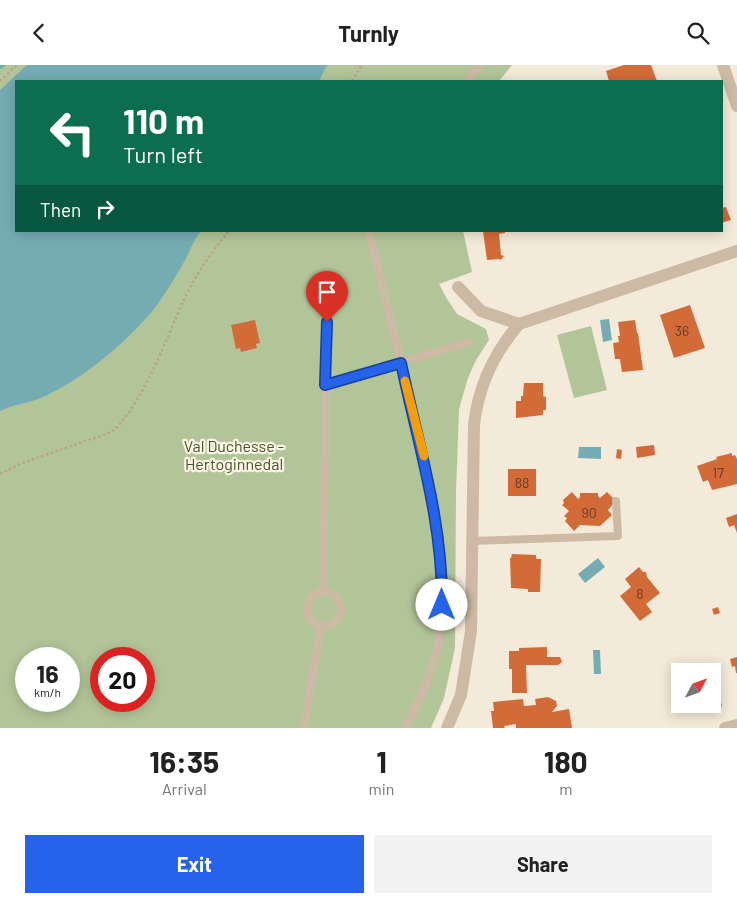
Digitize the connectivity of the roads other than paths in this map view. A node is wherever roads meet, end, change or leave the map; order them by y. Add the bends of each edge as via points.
1 (480, 65) edge
2 (723, 65) edge
3 (468, 80) edge
4 (737, 106) edge
5 (369, 232) edge
6 (737, 251) edge
7 (458, 287) dead end
8 (327, 322) dead end
9 (519, 324) junction
10 (469, 343) dead end
11 (401, 363) junction
12 (325, 385) junction
13 (616, 501) dead end
14 (471, 541) junction
15 (323, 593) junction
16 (321, 625) junction
17 (737, 725) edge
18 (304, 728) edge
19 (406, 728) edge
20 (447, 728) edge
21 (725, 728) edge

1 - 3 lane
2 - 4 street
5 - 11 lane
6 - 9 street
7 - 9 street via 481,311
8 - 12 lane
9 - 14 street via 494,359 476,408
10 - 11 lane
11 - 12 lane
11 - 19 lane via 425,462 442,576 442,619 437,653
12 - 15 lane
13 - 14 lane via 618,536
14 - 20 street via 471,631 461,695
15 - 16 lane via 316,594 307,607 309,618
15 - 16 lane via 336,598 341,608 334,623
16 - 18 lane
17 - 21 street

